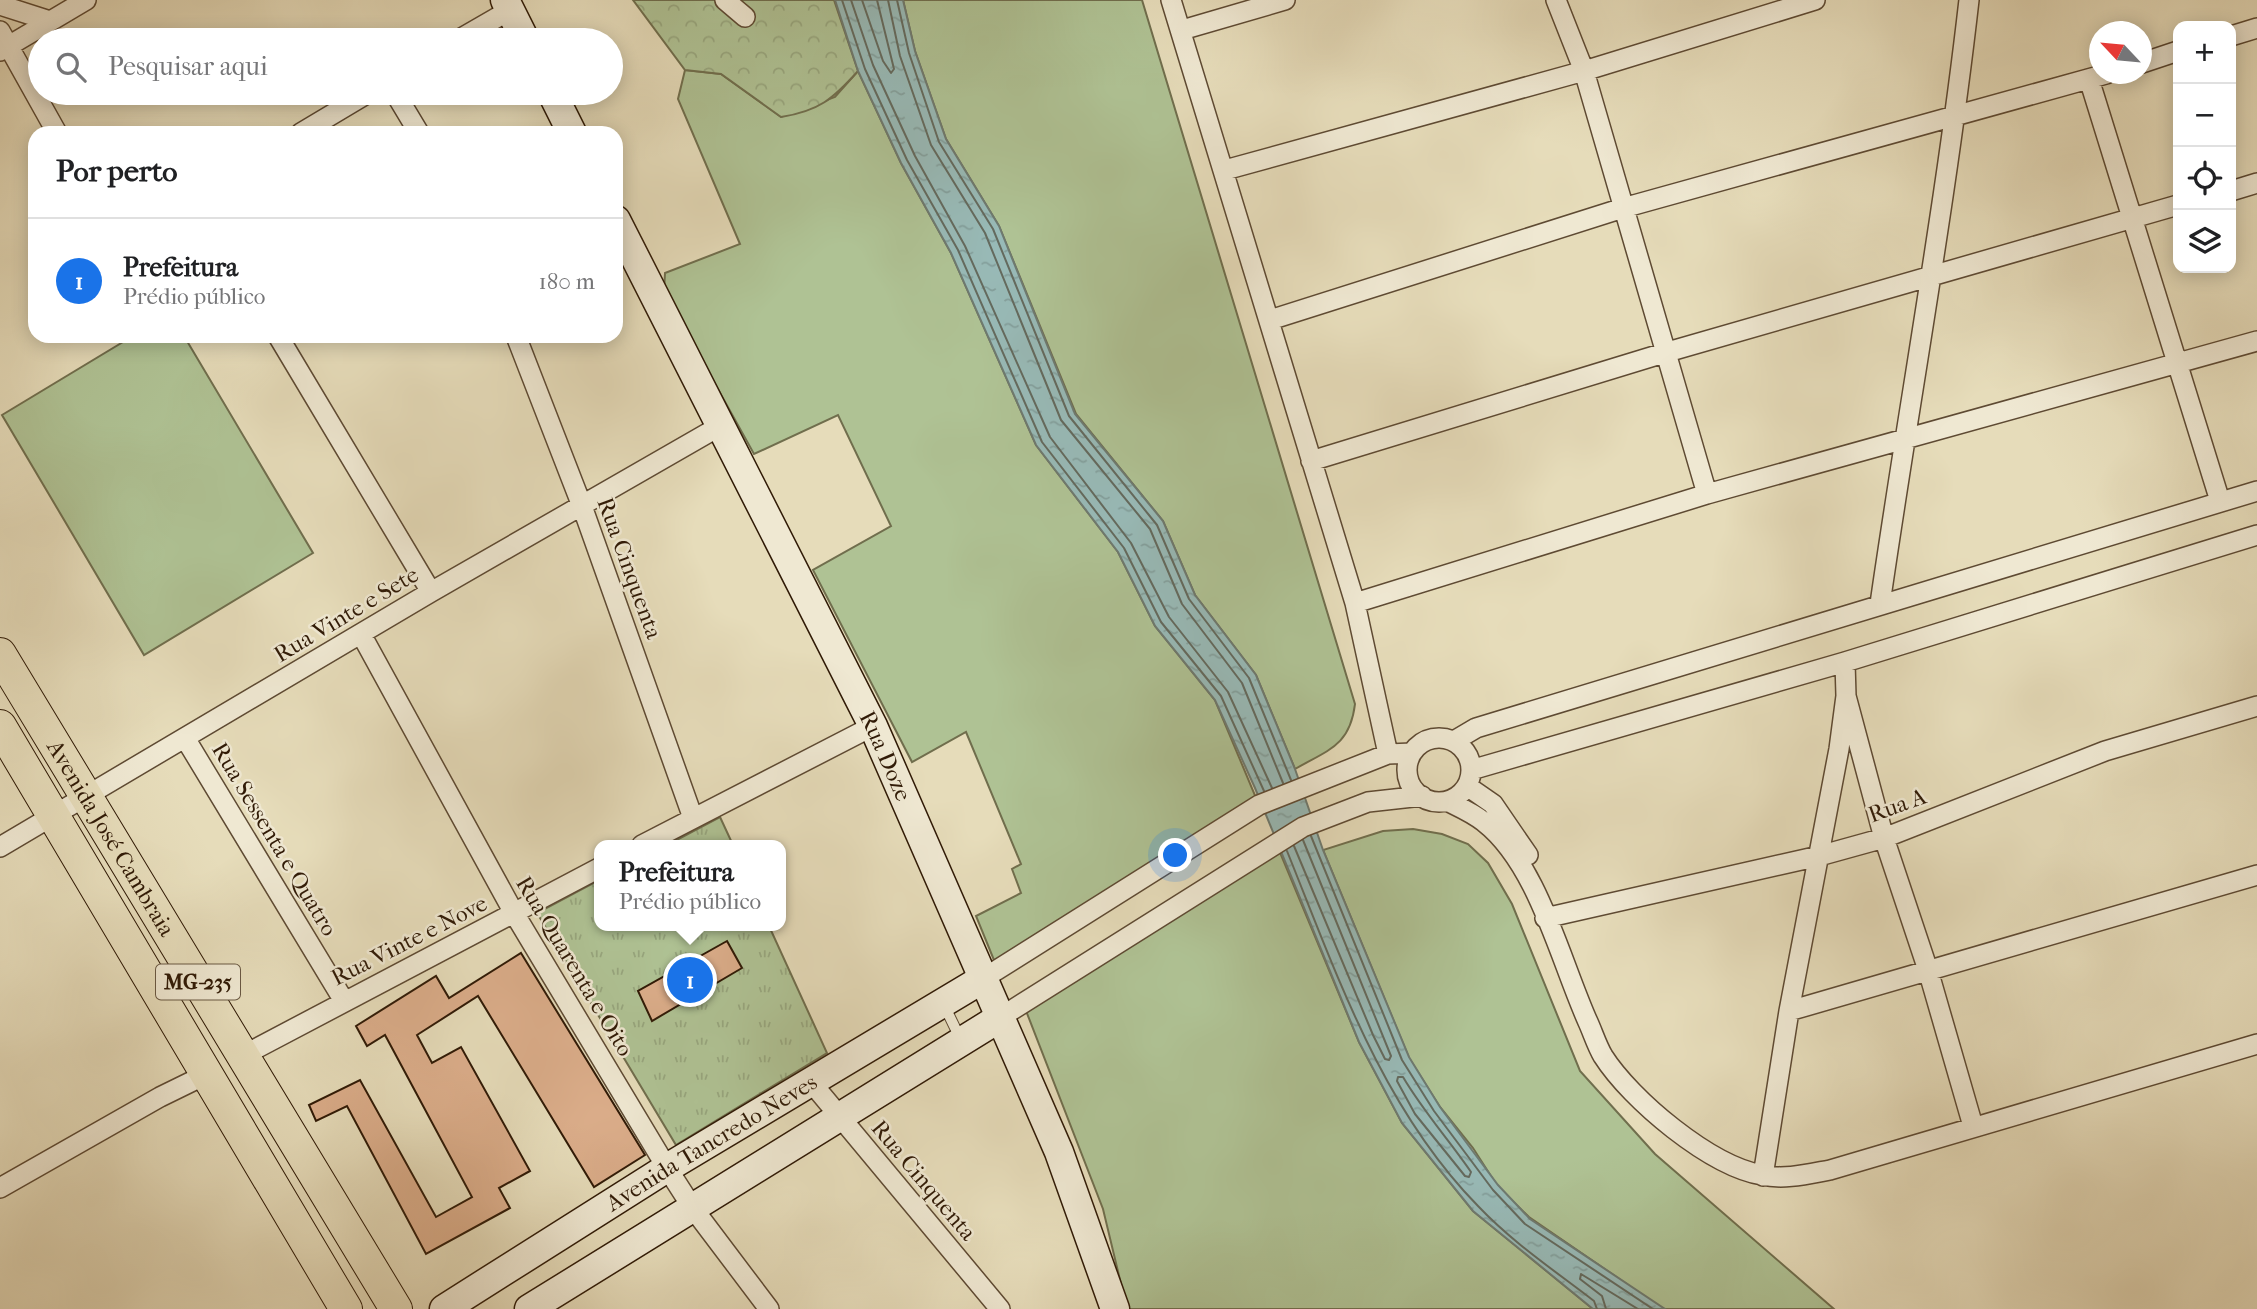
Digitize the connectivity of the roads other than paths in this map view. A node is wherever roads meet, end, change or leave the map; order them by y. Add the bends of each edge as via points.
1 (86, 0) edge
2 (725, 0) edge
3 (1171, 0) edge
4 (1285, 0) edge
5 (1556, 0) edge
6 (1815, 0) edge
7 (1969, 0) edge
8 (0, 5) edge
9 (507, 5) edge
10 (745, 18) dead end
11 (50, 21) junction
12 (2257, 27) edge
13 (35, 28) edge
14 (475, 28) edge
15 (519, 28) edge
16 (1182, 30) junction
17 (28, 31) edge
18 (2236, 34) edge
19 (3, 43) edge
20 (2173, 53) edge
21 (2152, 59) edge
22 (1584, 71) junction
23 (2089, 78) edge
24 (2100, 84) edge
25 (28, 85) edge
26 (40, 105) edge
27 (348, 105) edge
28 (402, 105) edge
29 (558, 105) edge
30 (1956, 114) junction
31 (53, 126) edge
32 (313, 126) edge
33 (415, 126) edge
34 (568, 126) edge
35 (1226, 170) junction
36 (2257, 183) edge
37 (2236, 189) edge
38 (2173, 206) edge
39 (1622, 208) junction
40 (2131, 218) junction
41 (623, 234) edge
42 (1934, 274) junction
43 (1270, 320) junction
44 (2257, 341) edge
45 (282, 343) edge
46 (519, 343) edge
47 (1664, 353) junction
48 (2176, 364) junction
49 (720, 426) junction
50 (1904, 440) junction
51 (1311, 461) junction
52 (2257, 491) edge
53 (1707, 494) junction
54 (2220, 501) junction
55 (582, 506) junction
56 (2257, 534) edge
57 (431, 592) junction
58 (1355, 603) junction
59 (1880, 604) junction
60 (361, 634) junction
61 (0, 654) edge
62 (1845, 662) junction
63 (1846, 696) junction
64 (2257, 706) edge
65 (0, 726) edge
66 (873, 726) junction
67 (185, 738) junction
68 (1454, 741) junction
69 (1412, 753) junction
70 (1388, 754) junction
71 (1469, 778) junction
72 (1422, 796) junction
73 (86, 797) junction
74 (1447, 801) junction
75 (54, 816) junction
76 (694, 818) junction
77 (1884, 838) junction
78 (652, 840) edge
79 (0, 848) edge
80 (1819, 856) junction
81 (594, 871) edge
82 (2257, 875) edge
83 (514, 913) junction
84 (1549, 917) junction
85 (1928, 970) junction
86 (981, 980) junction
87 (344, 1001) junction
88 (944, 1005) junction
89 (1789, 1011) junction
90 (1001, 1017) junction
91 (961, 1042) junction
92 (2257, 1044) edge
93 (242, 1056) junction
94 (207, 1074) junction
95 (811, 1082) junction
96 (839, 1117) junction
97 (1973, 1126) junction
98 (667, 1168) junction
99 (1763, 1176) junction
100 (0, 1188) edge
101 (692, 1207) junction
102 (544, 1246) junction
103 (564, 1287) junction
104 (346, 1309) edge
105 (396, 1309) edge
106 (446, 1309) edge
107 (528, 1309) edge
108 (769, 1309) edge
109 (1000, 1309) edge
110 (1115, 1309) edge

1 - 11 street
2 - 10 street
3 - 16 street
4 - 16 street
5 - 22 street
6 - 22 street
7 - 30 street
8 - 11 street
9 - 14 street
9 - 15 street
11 - 13 street
12 - 18 street
16 - 35 street
17 - 19 street
19 - 25 street
20 - 21 street
22 - 35 street
22 - 39 street
23 - 30 street
24 - 40 street
26 - 31 street
27 - 32 street
28 - 33 street
29 - 34 street
30 - 39 street
30 - 42 street
35 - 43 street
36 - 37 street
38 - 40 street
39 - 43 street
39 - 47 street
40 - 42 street
40 - 48 street
41 - 49 street, Rua Doze
42 - 47 street
42 - 50 street
43 - 51 street
44 - 48 street
45 - 57 street
46 - 55 street, Rua Cinquenta
47 - 51 street
47 - 53 street
48 - 50 street
48 - 54 street
49 - 55 street, Rua Vinte e Sete
49 - 66 street, Rua Doze
50 - 53 street
50 - 59 street
51 - 58 street
52 - 54 street
53 - 58 street
54 - 59 street
55 - 57 street, Rua Vinte e Sete
55 - 76 street, Rua Cinquenta
56 - 62 street
57 - 60 street, Rua Vinte e Sete
58 - 70 street
59 - 68 street via 1476,728
60 - 67 street, Rua Vinte e Sete
60 - 83 street, Rua Quarenta e Oito
61 - 73 main road, Avenida José Cambraia / MG-235
62 - 63 street
62 - 71 street
63 - 77 street
63 - 80 street
64 - 77 street, Rua A via 2105,751
65 - 75 main road, Avenida José Cambraia / MG-235
66 - 76 street
66 - 86 street, Rua Doze
67 - 73 street, Rua Vinte e Sete
67 - 87 street, Rua Sessenta e Quatro
68 - 69 street via 1427,740
68 - 71 street via 1466,753
69 - 70 street
69 - 72 street via 1407,772 1414,790
70 - 86 street via 1259,805
71 - 74 street
71 - 84 street via 1508,824 1533,864
72 - 74 street
72 - 90 street via 1368,803 1303,827
73 - 75 street, Rua Vinte e Sete
73 - 93 main road, Avenida José Cambraia / MG-235
74 - 84 street via 1483,821 1511,849
75 - 79 street, Rua Vinte e Sete
75 - 94 main road, Avenida José Cambraia / MG-235
76 - 78 street
77 - 80 street, Rua A
77 - 85 street
80 - 84 street, Rua A
80 - 89 street
81 - 83 street, Rua Vinte e Nove
82 - 85 street
83 - 87 street, Rua Vinte e Nove
83 - 98 street, Rua Quarenta e Oito
84 - 99 street via 1603,1056 1640,1099 1690,1140 1740,1169
85 - 89 street
85 - 97 street
86 - 88 street, Avenida Tancredo Neves
86 - 90 street, Rua Doze
87 - 93 street, Rua Vinte e Nove
88 - 91 lane
88 - 95 street, Avenida Tancredo Neves
89 - 99 street
90 - 91 street, Avenida Tancredo Neves
90 - 110 street, Rua Doze via 1059,1152
91 - 96 street, Avenida Tancredo Neves
92 - 97 street
93 - 105 main road, Avenida José Cambraia / MG-235
94 - 100 street
94 - 104 main road, Avenida José Cambraia / MG-235
95 - 96 street, Rua Cinquenta
95 - 98 street, Avenida Tancredo Neves
96 - 101 street, Avenida Tancredo Neves
96 - 109 street, Rua Cinquenta
97 - 99 street via 1830,1170
98 - 101 street, Rua Quarenta e Oito
98 - 102 street, Avenida Tancredo Neves
101 - 103 street, Avenida Tancredo Neves
101 - 108 street, Rua Quarenta e Oito
102 - 103 street
102 - 106 street, Avenida Tancredo Neves
103 - 107 street, Avenida Tancredo Neves

